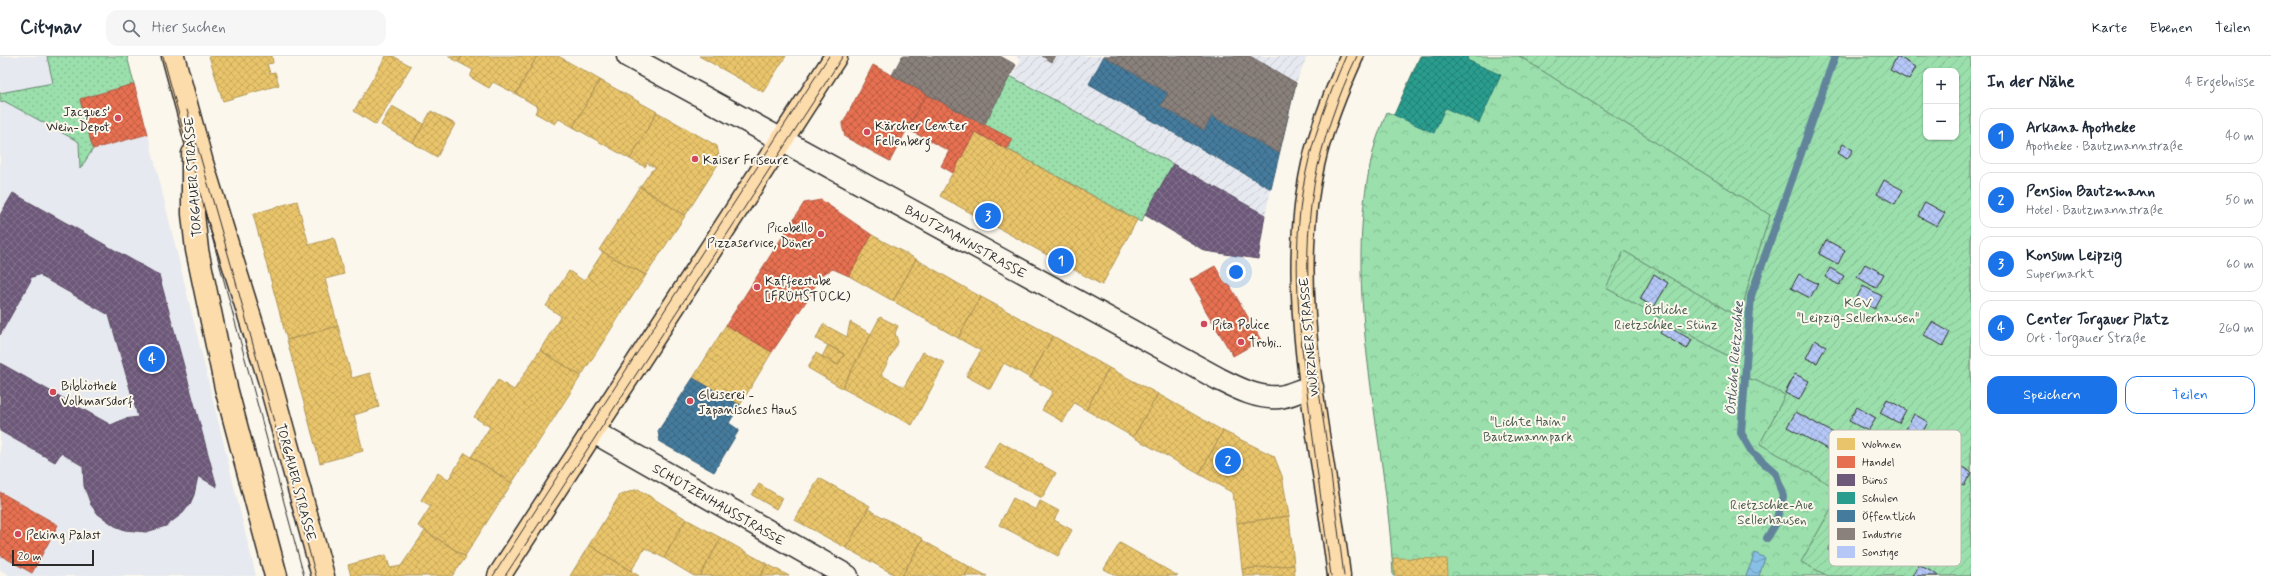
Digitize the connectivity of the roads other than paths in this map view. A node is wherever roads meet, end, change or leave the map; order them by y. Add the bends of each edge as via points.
1 (173, 56) edge
2 (628, 56) edge
3 (836, 56) edge
4 (1352, 56) edge
5 (187, 110) junction
6 (782, 141) junction
7 (1312, 387) junction
8 (592, 432) junction
9 (276, 576) edge
10 (323, 576) edge
11 (500, 576) edge
12 (847, 576) edge
13 (1339, 576) edge

1 - 5 main road
2 - 6 street, BAUTZMANNSTRASSE
3 - 6 main road
4 - 7 main road, WURZNER STRASSE via 1316,152 1303,236 1303,299
5 - 9 main road, TORGAUER STRASSE via 192,151 193,214 197,250 226,388
5 - 10 main road, TORGAUER STRASSE via 269,379
6 - 7 street, BAUTZMANNSTRASSE via 1244,391 1280,397
6 - 8 main road
7 - 13 main road, WURZNER STRASSE
8 - 11 main road
8 - 12 street, SCHÜTZENHAUSSTRASSE

